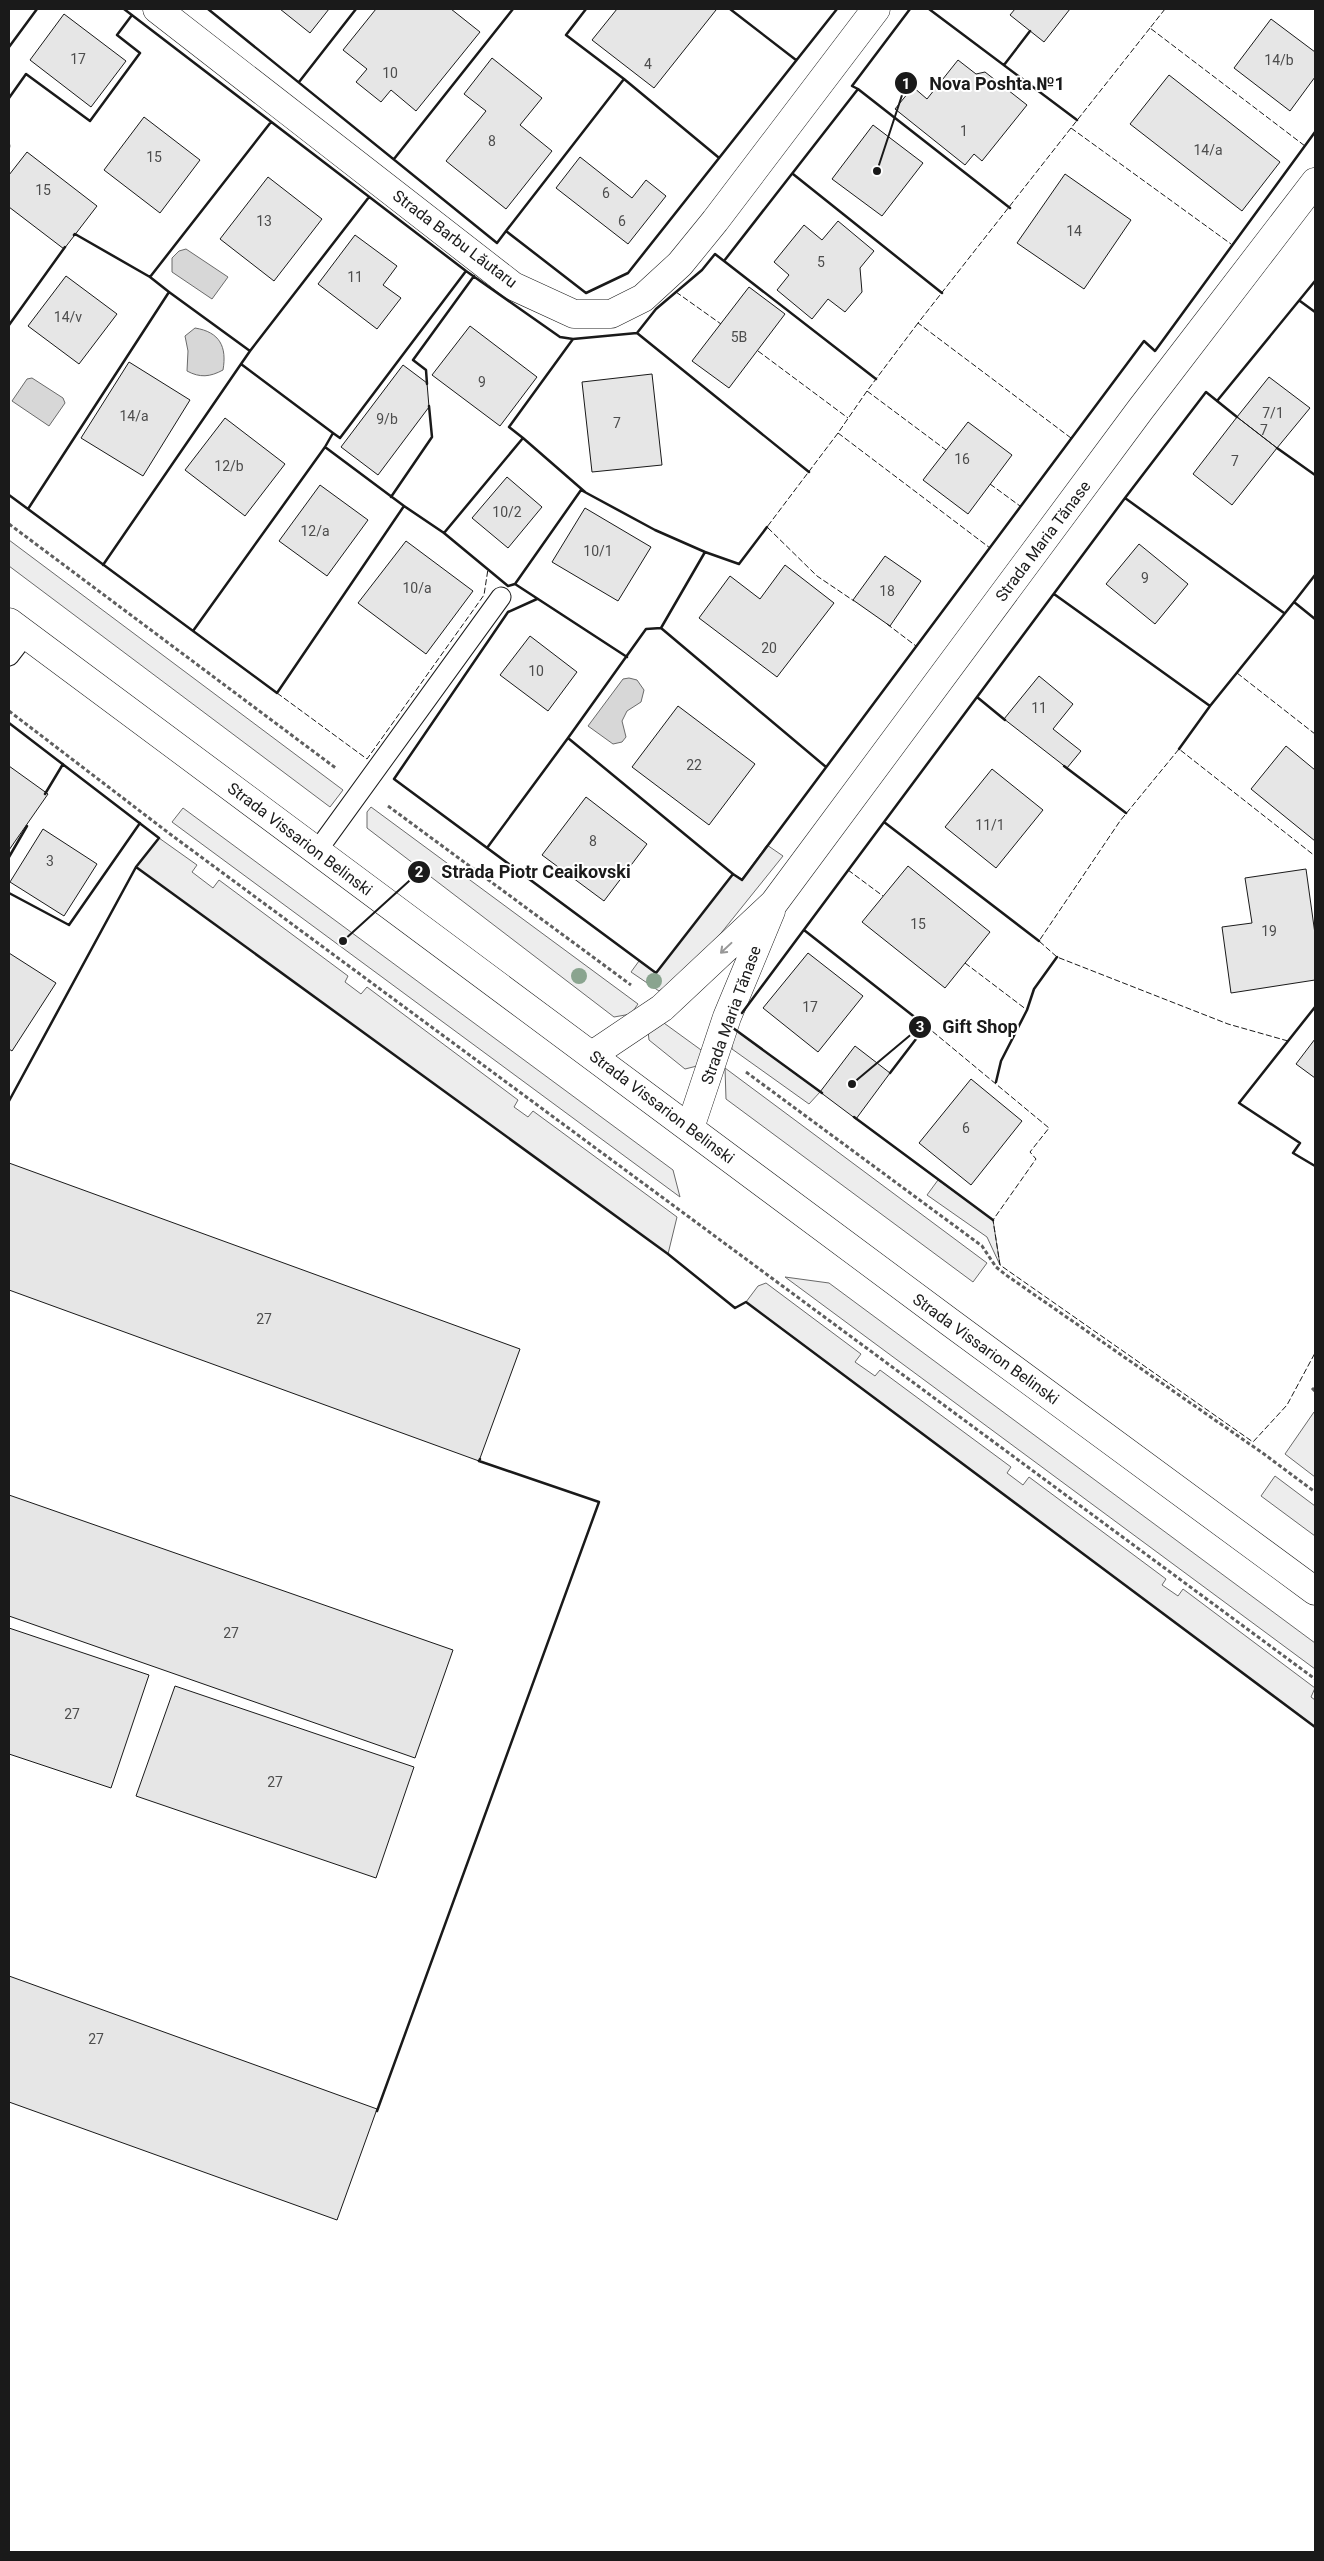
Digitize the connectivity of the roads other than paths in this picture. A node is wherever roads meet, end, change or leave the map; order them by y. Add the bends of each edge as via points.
1 (157, 9) edge
2 (876, 9) edge
3 (1315, 182) edge
4 (501, 597) dead end
5 (17, 628) edge
6 (9, 656) edge
7 (317, 852) junction
8 (774, 903) junction
9 (592, 1054) junction
10 (690, 1128) junction
11 (1315, 1591) edge

1 - 2 street, Strada Barbu Lăutaru via 513,286 574,314 611,314 643,298 680,264
3 - 8 street, Strada Maria Tănase via 1134,418
4 - 7 lane
5 - 6 lane
5 - 7 street, Strada Vissarion Belinski
7 - 9 street, Strada Vissarion Belinski
8 -> 9 street, Strada Maria Tănase via 662,1008
8 - 10 street, Strada Maria Tănase via 727,1017
9 - 10 street, Strada Vissarion Belinski
10 - 11 street, Strada Vissarion Belinski

